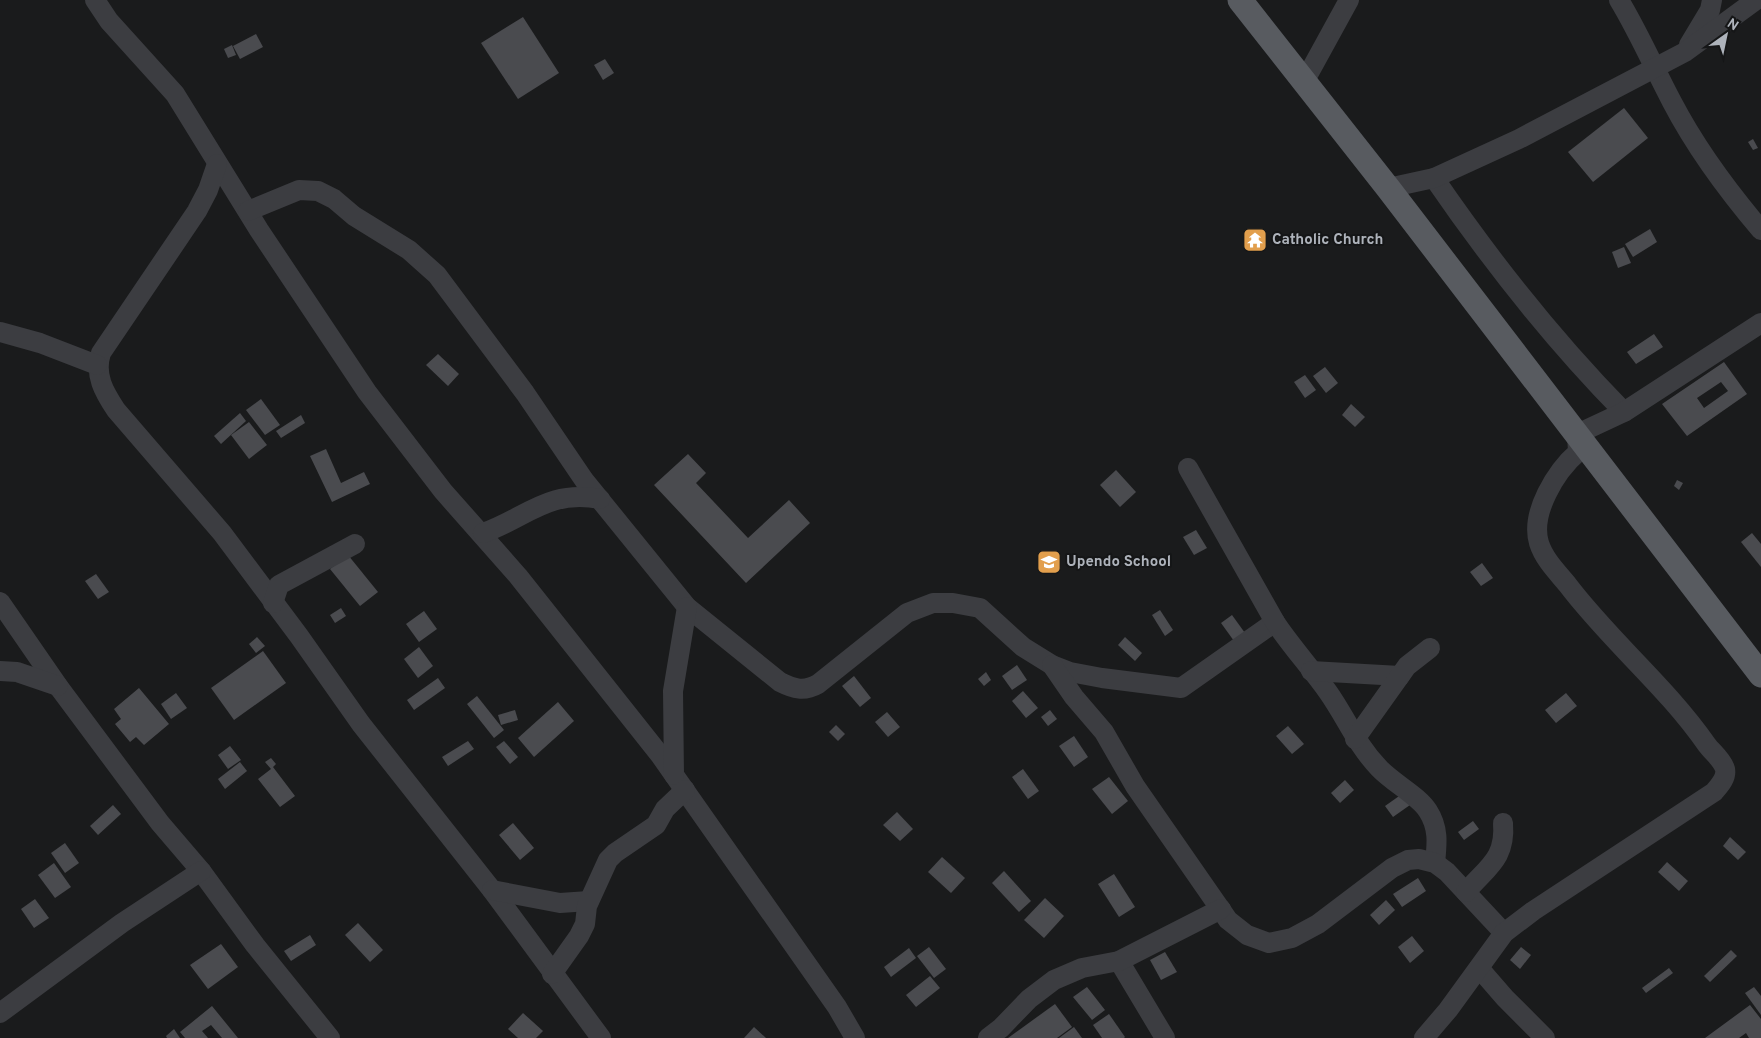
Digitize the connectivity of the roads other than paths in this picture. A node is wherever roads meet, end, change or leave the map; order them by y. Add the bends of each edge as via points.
1 (95, 0) edge
2 (1240, 0) edge
3 (1349, 0) edge
4 (1619, 0) edge
5 (1712, 0) edge
6 (1756, 0) edge
7 (1685, 52) junction
8 (1656, 66) junction
9 (1304, 82) junction
10 (217, 164) junction
11 (1434, 178) junction
12 (1388, 188) junction
13 (248, 211) junction
14 (1761, 230) edge
15 (1761, 324) edge
16 (0, 332) edge
17 (97, 365) junction
18 (1624, 412) junction
19 (1577, 434) junction
20 (1188, 468) dead end
21 (600, 498) junction
22 (483, 533) junction
23 (356, 544) dead end
24 (0, 602) edge
25 (273, 603) junction
26 (687, 607) junction
27 (1275, 622) junction
28 (1430, 648) dead end
29 (1052, 665) junction
30 (0, 671) edge
31 (1312, 671) junction
32 (1761, 675) edge
33 (1400, 676) junction
34 (58, 686) junction
35 (1355, 739) junction
36 (679, 783) junction
37 (1503, 823) dead end
38 (1435, 863) junction
39 (201, 870) junction
40 (492, 890) junction
41 (1466, 892) junction
42 (589, 901) junction
43 (1221, 910) junction
44 (1504, 934) junction
45 (1119, 961) junction
46 (1479, 968) junction
47 (552, 974) junction
48 (0, 1013) edge
49 (330, 1038) edge
50 (601, 1038) edge
51 (855, 1038) edge
52 (988, 1038) edge
53 (1165, 1038) edge
54 (1424, 1038) edge
55 (1545, 1038) edge

1 - 10 street via 109,21 175,94
2 - 9 main road
3 - 9 street
4 - 8 street
5 - 7 street via 1710,10
6 - 7 street
7 - 8 street
8 - 11 street via 1519,139
8 - 14 street via 1672,101 1709,164
9 - 12 main road
10 - 13 street
10 - 17 street via 197,212 106,345
11 - 12 street
11 - 18 street via 1546,328
12 - 19 main road
13 - 21 street via 300,190 318,191 409,250 437,275
13 - 22 street via 367,392 443,491
15 - 18 street
16 - 17 street
17 - 25 street via 107,397 116,410 222,533
18 - 19 street
19 - 32 main road
19 - 44 street via 1578,452 1564,467 1541,511 1538,528 1544,554 1585,609 1689,719 1720,760 1725,768 1724,775 1714,792
20 - 27 street
21 - 22 street via 582,495 544,503
21 - 26 street
22 - 36 street via 590,665
23 - 25 street via 279,585
24 - 34 street
25 - 40 street via 361,724
26 - 29 street via 780,682 794,688 810,688 818,684 907,613 932,603 980,608 1024,647
26 - 36 street via 673,690
27 - 29 street via 1181,688 1102,678
27 - 31 street
28 - 33 street
29 - 43 street via 1104,732 1135,786
30 - 34 street via 17,672
31 - 33 street
31 - 35 street
33 - 35 street
34 - 39 street via 160,823
35 - 38 street via 1379,768 1428,810 1437,836
36 - 42 street via 656,825 608,860
36 - 51 street via 837,1007
37 - 41 street via 1500,853
38 - 41 street
38 - 43 street via 1408,860 1392,868 1318,924 1292,938 1269,944 1247,935
39 - 48 street via 122,923
39 - 49 street via 255,946
40 - 42 street via 560,903
40 - 47 street
41 - 44 street
42 - 47 street via 579,936
43 - 45 street
44 - 46 street
45 - 52 street via 1082,968 1054,980
45 - 53 street
46 - 54 street
46 - 55 street
47 - 50 street

